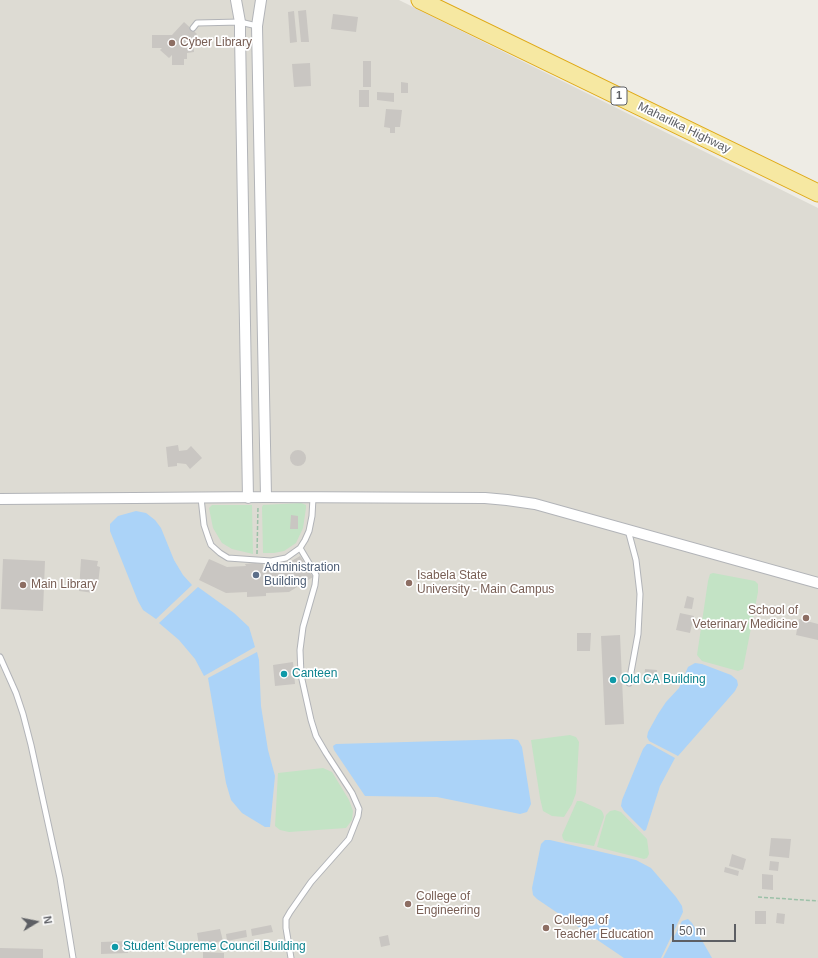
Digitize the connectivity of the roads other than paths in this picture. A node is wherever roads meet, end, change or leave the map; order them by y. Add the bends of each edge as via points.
1 (236, 0) edge
2 (262, 0) edge
3 (420, 0) edge
4 (240, 22) junction
5 (257, 26) junction
6 (193, 28) dead end
7 (818, 193) edge
8 (0, 498) edge
9 (201, 498) junction
10 (257, 498) junction
11 (313, 498) junction
12 (628, 530) junction
13 (300, 548) junction
14 (818, 583) edge
15 (0, 657) edge
16 (629, 683) dead end
17 (73, 958) edge
18 (291, 958) edge

1 - 4 street
2 - 5 street
3 - 7 highway, Maharlika Highway / 1
4 - 5 lane
4 - 6 lane via 197,23
4 - 10 street
5 - 10 street
8 - 9 street
9 - 10 street
9 - 13 lane via 204,526 212,546 228,558 271,561 286,558
10 - 11 street
11 - 12 street via 507,500 536,504
11 - 13 lane via 309,531
12 - 14 street
12 - 16 lane via 636,560 640,594 638,634
13 - 18 lane via 316,575 300,650 301,675 311,720 316,736 352,793 359,810 349,839 311,882 286,919
15 - 17 lane via 16,693 31,745 60,878

